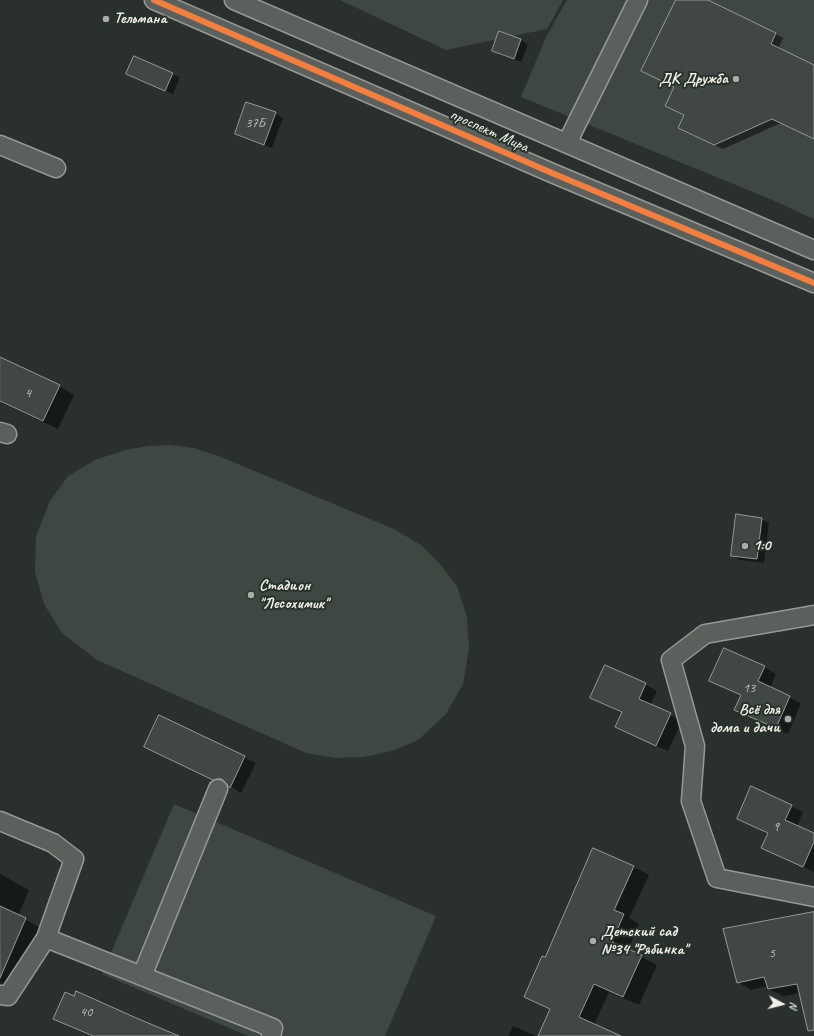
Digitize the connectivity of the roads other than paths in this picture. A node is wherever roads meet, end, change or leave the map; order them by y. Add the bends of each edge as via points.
1 (154, 0) edge
2 (234, 0) edge
3 (638, 0) edge
4 (567, 143) junction
5 (0, 145) edge
6 (56, 168) dead end
7 (814, 250) edge
8 (814, 283) edge
9 (814, 615) edge
10 (218, 789) dead end
11 (0, 821) edge
12 (814, 897) edge
13 (46, 938) junction
14 (142, 976) junction
15 (0, 995) edge
16 (271, 1036) edge

1 - 8 street, проспект Мира via 552,173
2 - 4 street, проспект Мира
3 - 4 street
4 - 7 street, проспект Мира
5 - 6 street
9 - 12 street via 705,634 671,660 695,746 691,801 717,878
10 - 14 street
11 - 13 street via 53,842 74,859
13 - 14 street
13 - 15 street via 8,996
14 - 16 street via 273,1028

